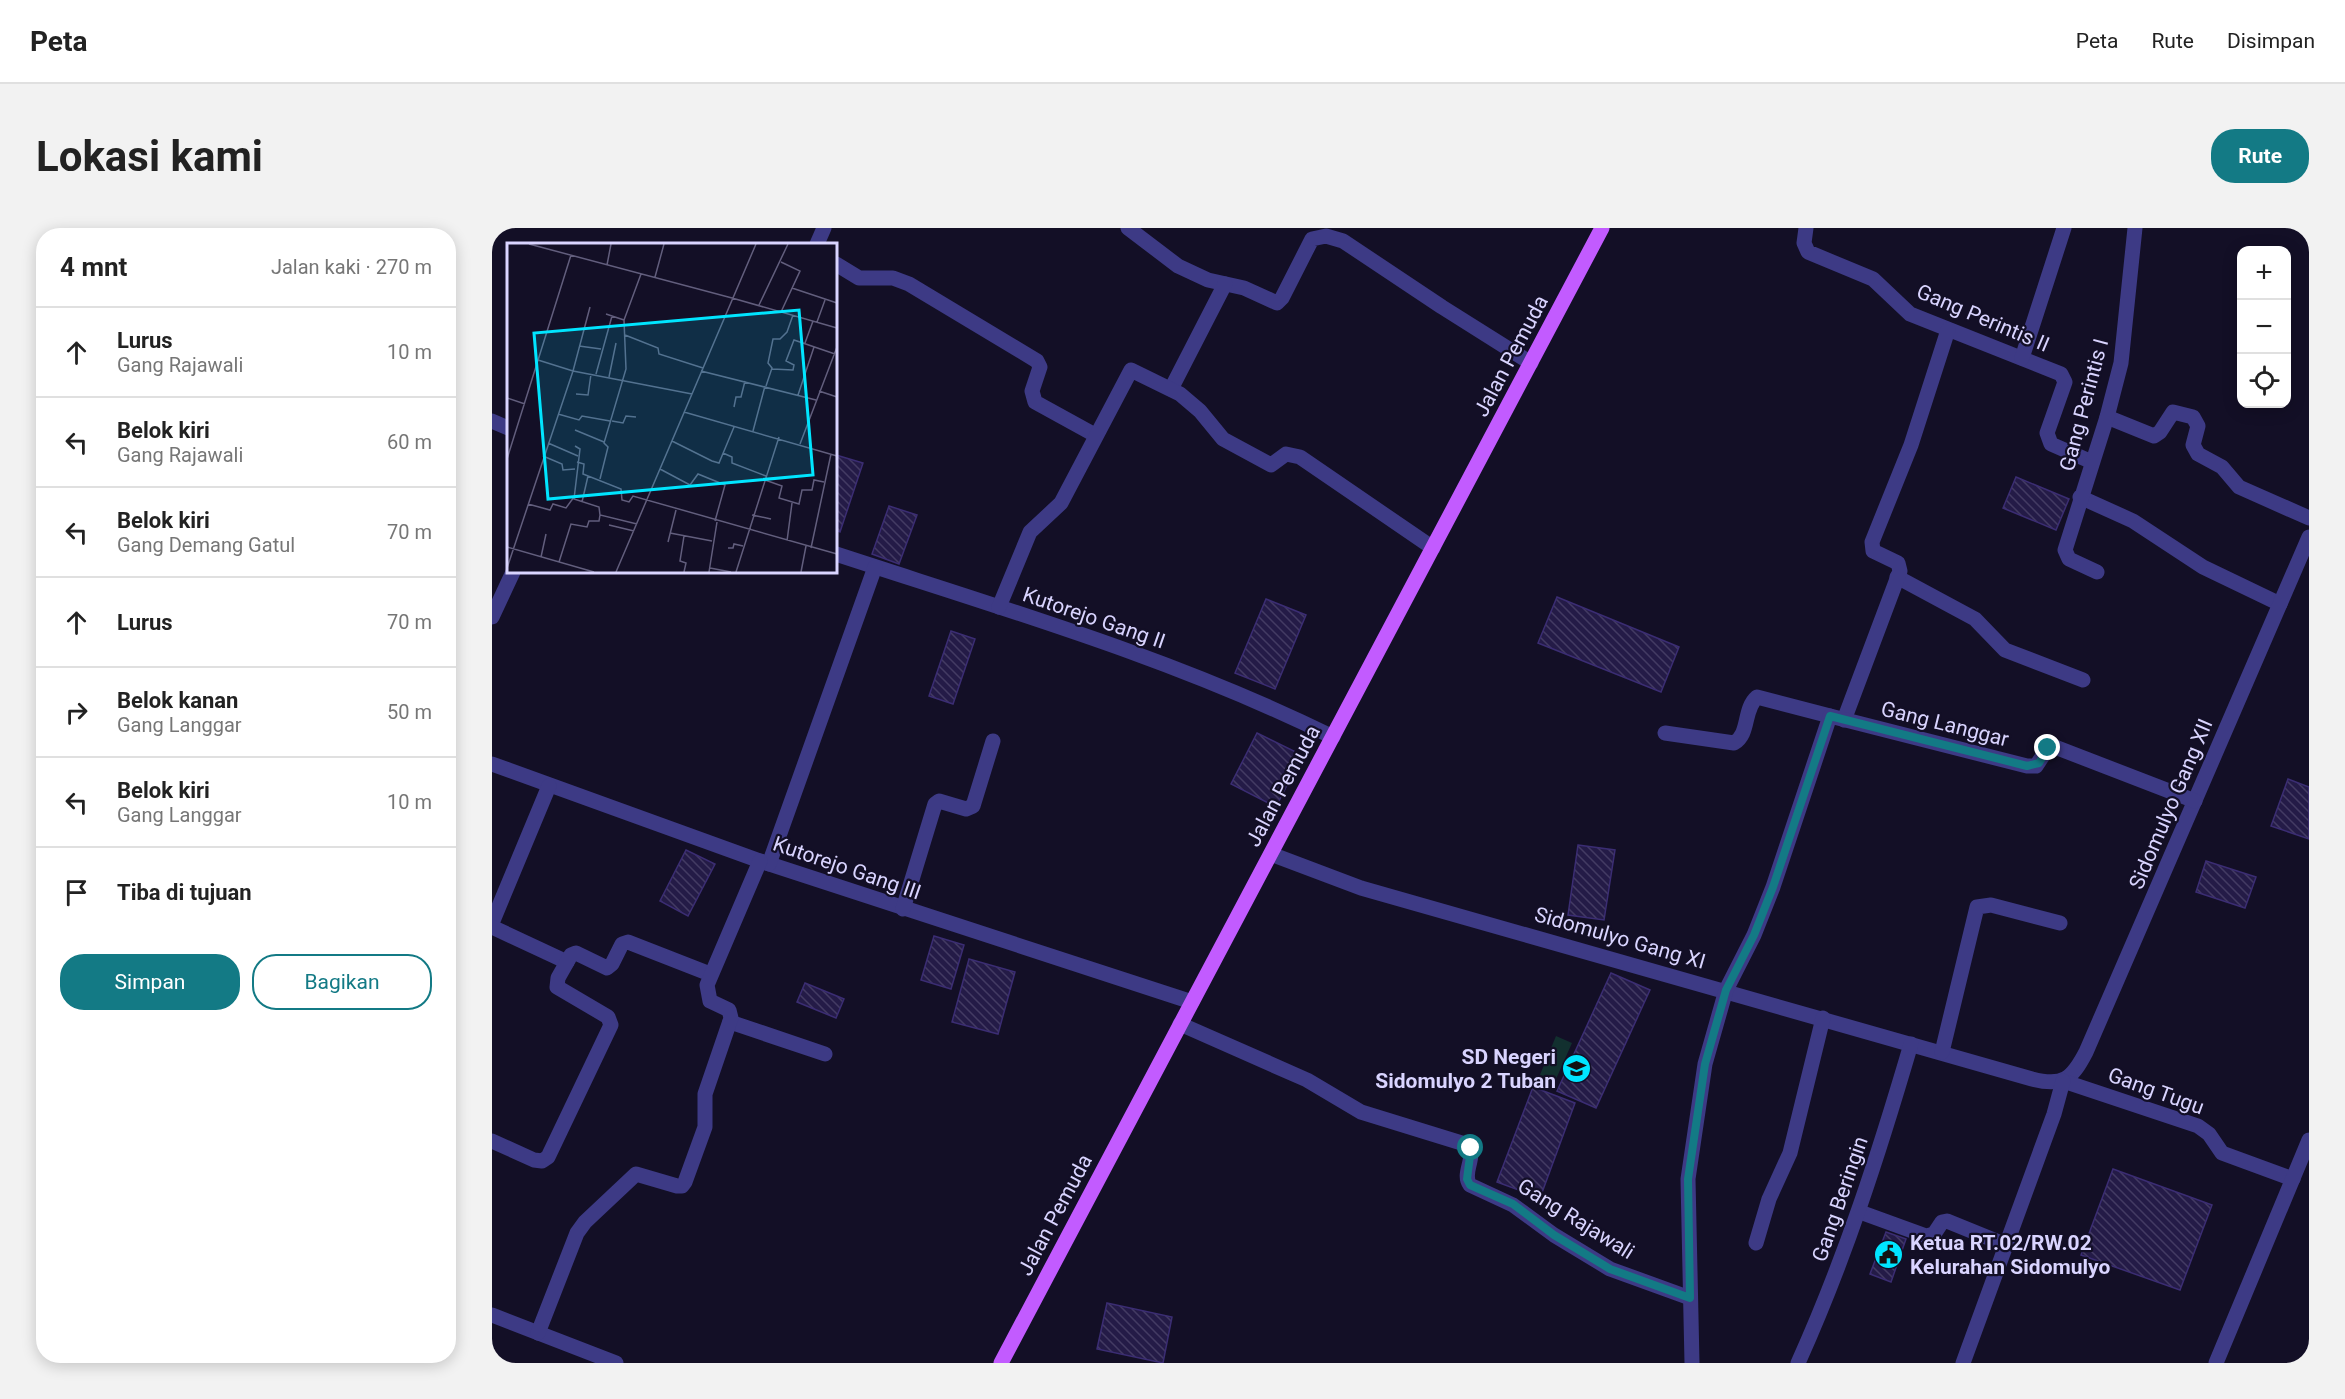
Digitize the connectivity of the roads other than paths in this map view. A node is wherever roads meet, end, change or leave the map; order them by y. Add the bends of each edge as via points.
1 (824, 228) edge
2 (1128, 228) edge
3 (1602, 228) edge
4 (1806, 228) edge
5 (2064, 228) edge
6 (2135, 228) edge
7 (817, 243) edge
8 (837, 265) edge
9 (1225, 284) junction
10 (1948, 330) junction
11 (2022, 358) junction
12 (1531, 363) junction
13 (1170, 389) junction
14 (2107, 417) junction
15 (492, 421) edge
16 (507, 428) edge
17 (1095, 435) junction
18 (2092, 462) junction
19 (2080, 497) junction
20 (2309, 518) edge
21 (2309, 537) edge
22 (1432, 548) junction
23 (837, 554) edge
24 (875, 567) junction
25 (2097, 572) dead end
26 (513, 573) edge
27 (1897, 577) junction
28 (2280, 604) junction
29 (999, 607) junction
30 (492, 617) edge
31 (2083, 680) dead end
32 (1837, 718) junction
33 (1665, 733) dead end
34 (1333, 737) junction
35 (993, 741) dead end
36 (492, 764) edge
37 (549, 786) junction
38 (2195, 801) junction
39 (1271, 854) junction
40 (764, 862) junction
41 (903, 909) junction
42 (2060, 923) dead end
43 (492, 925) edge
44 (567, 962) junction
45 (710, 974) junction
46 (1726, 990) junction
47 (1192, 1002) junction
48 (1823, 1018) junction
49 (730, 1022) junction
50 (1180, 1024) junction
51 (1911, 1044) junction
52 (1942, 1053) junction
53 (825, 1054) dead end
54 (2063, 1081) junction
55 (2309, 1140) edge
56 (492, 1141) edge
57 (2293, 1179) junction
58 (1860, 1212) junction
59 (1756, 1243) dead end
60 (2006, 1245) junction
61 (1690, 1298) junction
62 (492, 1315) edge
63 (538, 1333) junction
64 (614, 1363) edge
65 (1001, 1363) edge
66 (1692, 1363) edge
67 (1798, 1363) edge
68 (1963, 1363) edge
69 (2216, 1363) edge

1 - 7 street
2 - 9 street via 1178,266
3 - 12 main road, Jalan Pemuda
4 - 10 street, Gang Perintis II via 1804,243 1808,252 1873,279 1910,314
5 - 11 street
6 - 14 street, Gang Perintis I via 2121,363
8 - 17 street via 859,278 893,278 909,284 1036,360 1040,367 1032,391 1035,402
9 - 12 street via 1277,303 1312,238 1332,237
9 - 13 street
10 - 11 street, Gang Perintis II
10 - 27 street via 1911,445 1871,544 1873,551 1898,563
11 - 18 street, Gang Perintis II via 2064,377 2065,386 2048,429 2048,439
12 - 22 main road, Jalan Pemuda
13 - 17 street via 1131,370
13 - 22 street via 1193,404 1228,443 1271,465 1286,454 1300,457
14 - 18 street, Gang Perintis I
14 - 20 street via 2154,436 2173,412 2193,417 2198,426 2193,445 2198,454 2222,467 2239,487
15 - 16 street
17 - 29 street via 1060,503 1029,532
18 - 19 street, Gang Perintis I
19 - 25 street, Gang Perintis I via 2065,549 2069,560
19 - 28 street via 2133,521 2203,567
21 - 28 street, Sidomulyo Gang XII
22 - 34 main road, Jalan Pemuda
23 - 24 street, Kutorejo Gang II
24 - 29 street, Kutorejo Gang II
24 - 40 street
26 - 30 street
27 - 31 street via 1967,613 2005,650
27 - 32 street
28 - 38 street, Sidomulyo Gang XII
29 - 34 street, Kutorejo Gang II via 1224,686
32 - 33 street via 1757,697 1751,703 1737,742 1727,744
32 - 38 street, Gang Langgar via 2027,766 2036,766 2048,748 2055,747
32 - 46 street via 1754,935
34 - 39 main road, Jalan Pemuda
35 - 41 street via 973,806 939,801 935,804
36 - 37 street, Kutorejo Gang III
37 - 40 street, Kutorejo Gang III
37 - 43 street
38 - 54 street, Sidomulyo Gang XII via 2086,1052 2077,1070
39 - 46 street, Sidomulyo Gang XI via 1361,888
39 - 47 main road, Jalan Pemuda
40 - 41 street, Kutorejo Gang III
40 - 45 street
41 - 47 street, Kutorejo Gang III
42 - 52 street via 1991,905 1977,907
43 - 44 street
44 - 45 street via 576,954 609,968 624,942
44 - 56 street via 557,987 608,1017 611,1025 548,1157 534,1160
45 - 49 street via 708,998 729,1010
46 - 48 street, Sidomulyo Gang XI
46 - 61 street via 1705,1064 1693,1133 1687,1203
47 - 50 main road, Jalan Pemuda
48 - 51 street, Sidomulyo Gang XI
48 - 59 street via 1790,1153 1769,1199
49 - 53 street
49 - 63 street via 703,1100 705,1127 684,1184 677,1186 636,1174 585,1222 577,1233
50 - 61 street, Gang Rajawali via 1307,1080 1361,1112 1468,1145 1472,1152 1467,1179 1470,1185 1513,1204 1610,1269
50 - 65 main road, Jalan Pemuda
51 - 52 street, Sidomulyo Gang XI
51 - 58 street, Gang Beringin
52 - 54 street, Sidomulyo Gang XI via 2047,1083
54 - 57 street, Gang Tugu via 2198,1126 2226,1155
54 - 60 street
55 - 57 street
57 - 69 street
58 - 60 street via 1926,1236 1934,1234 1947,1221
58 - 67 street, Gang Beringin
60 - 68 street
61 - 66 street
62 - 63 street
63 - 64 street

